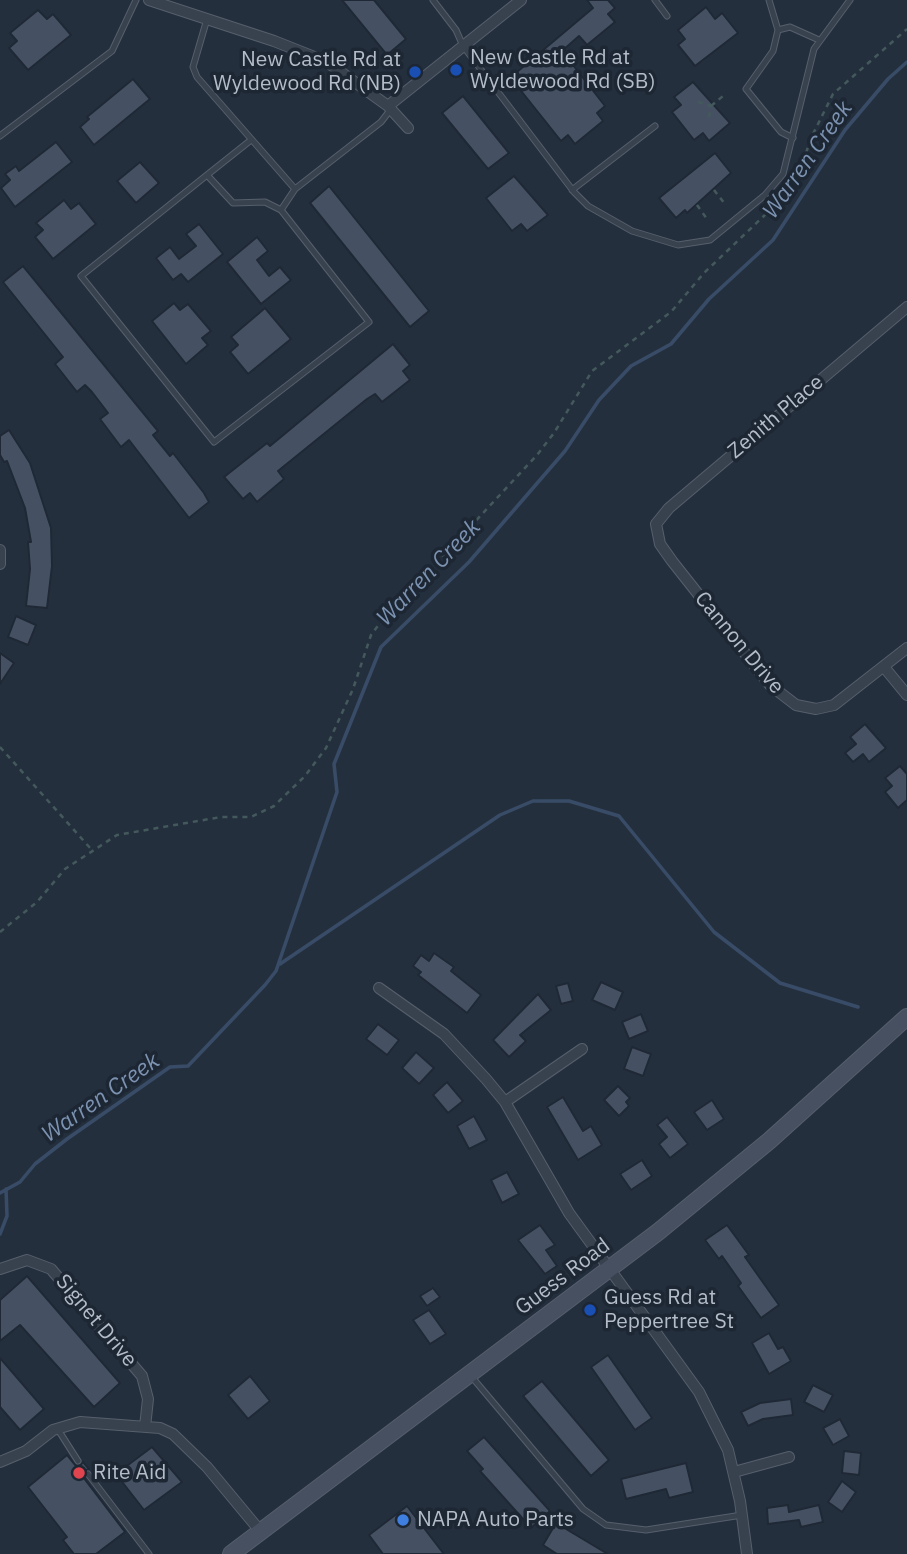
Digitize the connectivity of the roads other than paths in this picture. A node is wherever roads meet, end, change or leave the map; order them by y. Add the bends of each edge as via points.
1 (136, 0) edge
2 (149, 0) edge
3 (433, 0) edge
4 (521, 0) edge
5 (655, 0) edge
6 (769, 0) edge
7 (850, 0) edge
8 (667, 16) dead end
9 (207, 19) junction
10 (778, 30) junction
11 (820, 40) junction
12 (463, 46) junction
13 (390, 108) junction
14 (655, 126) dead end
15 (408, 128) dead end
16 (0, 136) edge
17 (793, 138) junction
18 (251, 140) junction
19 (207, 175) junction
20 (295, 189) junction
21 (572, 190) junction
22 (281, 210) junction
23 (907, 307) edge
24 (656, 533) joint
25 (0, 550) edge
26 (0, 564) edge
27 (907, 648) edge
28 (884, 667) junction
29 (907, 695) edge
30 (379, 988) dead end
31 (907, 1017) edge
32 (582, 1049) dead end
33 (505, 1102) junction
34 (0, 1269) edge
35 (611, 1269) junction
36 (468, 1373) junction
37 (145, 1427) junction
38 (57, 1428) junction
39 (789, 1457) dead end
40 (78, 1461) dead end
41 (0, 1462) edge
42 (734, 1472) junction
43 (88, 1474) dead end
44 (742, 1515) junction
45 (261, 1532) junction
46 (149, 1554) edge
47 (231, 1554) edge
48 (747, 1554) edge

1 - 16 lane via 112,51
2 - 9 street
3 - 12 lane
4 - 12 street
5 - 8 lane
6 - 10 lane
7 - 11 lane
9 - 13 street via 320,59
9 - 18 lane via 193,67 205,88
10 - 11 lane via 790,27
10 - 17 lane via 773,51 746,89 780,132
11 - 17 lane
12 - 13 street
12 - 21 lane
13 - 15 street
13 - 20 lane via 381,122
14 - 21 lane
17 - 21 lane via 783,174 775,184 710,240 700,243 678,245 643,237 588,206
18 - 19 lane
18 - 20 lane
19 - 22 lane via 233,203 265,201
19 - 22 lane via 81,276 214,442 369,322
20 - 22 lane
23 - 24 street, Zenith Place via 669,508 656,524
24 - 28 street, Cannon Drive via 672,561 785,699 804,708 825,708
25 - 26 street
27 - 28 street, Cannon Drive
28 - 29 street
30 - 33 street via 444,1034
31 - 35 main road, Guess Road via 726,1178
32 - 33 street
33 - 35 street via 569,1213
34 - 37 street, Signet Drive via 27,1260 51,1269 140,1373 148,1399
35 - 36 main road, Guess Road
35 - 42 street via 699,1392
36 - 44 lane via 578,1503 606,1525 646,1530
36 - 45 main road, Guess Road
37 - 38 street via 80,1422
37 - 45 street via 166,1430 188,1447
38 - 40 lane
38 - 41 street via 26,1451
39 - 42 street
42 - 44 street
43 - 46 lane
44 - 48 street
45 - 47 main road, Guess Road

